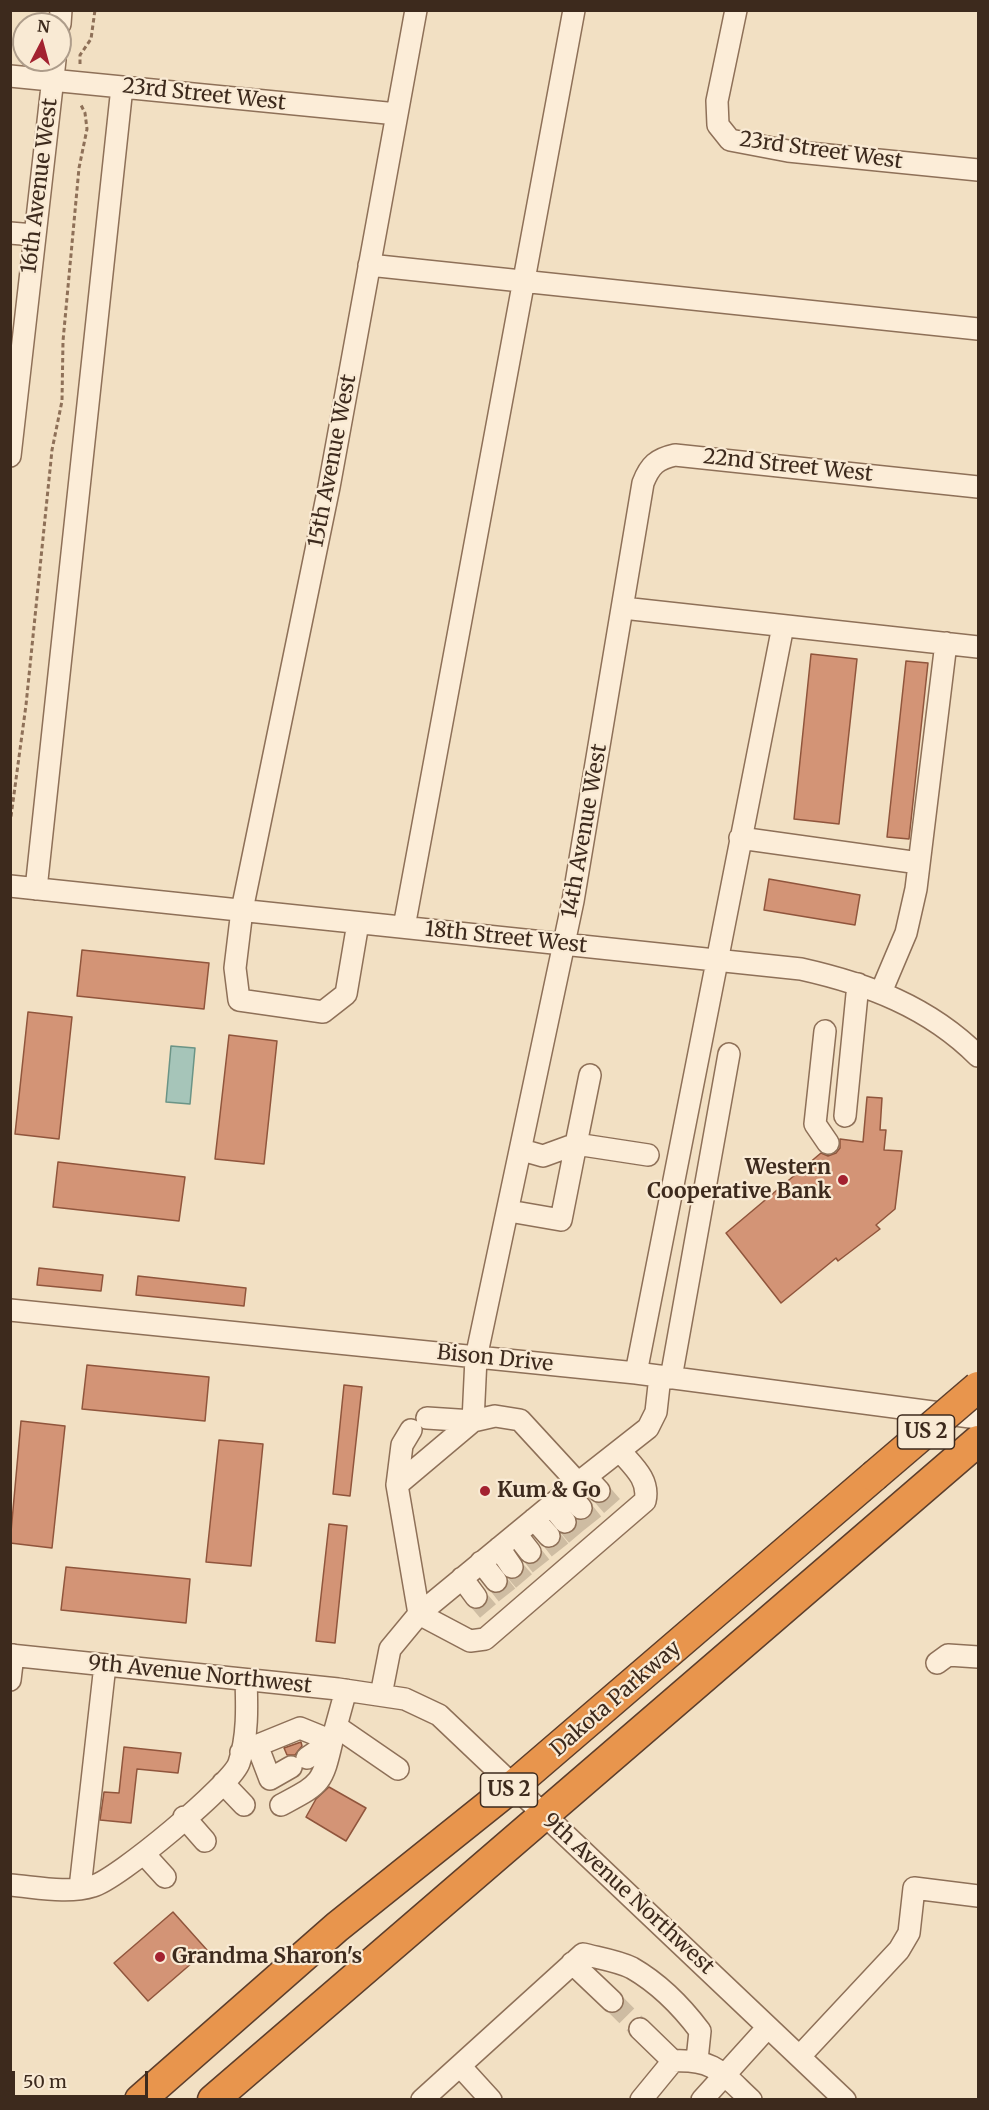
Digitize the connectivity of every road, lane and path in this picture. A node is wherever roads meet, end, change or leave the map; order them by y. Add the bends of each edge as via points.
1 (95, 10) edge
2 (416, 10) edge
3 (574, 10) edge
4 (736, 10) edge
5 (80, 55) dead end
6 (39, 72) edge
7 (54, 72) edge
8 (62, 72) edge
9 (10, 76) edge
10 (122, 87) junction
11 (77, 96) dead end
12 (397, 114) junction
13 (978, 170) edge
14 (10, 233) edge
15 (34, 236) junction
16 (369, 265) junction
17 (524, 281) junction
18 (978, 329) edge
19 (10, 456) edge
20 (978, 487) edge
21 (638, 514) joint
22 (623, 608) junction
23 (783, 626) junction
24 (946, 644) junction
25 (978, 647) edge
26 (10, 824) edge
27 (740, 838) junction
28 (919, 863) junction
29 (10, 886) edge
30 (36, 889) junction
31 (242, 910) junction
32 (358, 922) junction
33 (404, 927) junction
34 (565, 944) junction
35 (716, 959) junction
36 (858, 984) junction
37 (881, 992) junction
38 (825, 1031) dead end
39 (729, 1054) dead end
40 (978, 1056) edge
41 (590, 1075) dead end
42 (844, 1116) dead end
43 (828, 1143) dead end
44 (576, 1144) junction
45 (522, 1150) junction
46 (648, 1155) dead end
47 (509, 1211) junction
48 (10, 1310) edge
49 (476, 1358) junction
50 (636, 1373) junction
51 (665, 1377) junction
52 (978, 1387) edge
53 (473, 1421) junction
54 (977, 1422) edge
55 (620, 1451) junction
56 (881, 1483) junction
57 (397, 1485) junction
58 (588, 1496) junction
59 (534, 1519) junction
60 (585, 1529) junction
61 (516, 1534) junction
62 (499, 1548) junction
63 (560, 1550) junction
64 (481, 1562) junction
65 (541, 1566) junction
66 (462, 1578) junction
67 (524, 1581) junction
68 (507, 1596) junction
69 (795, 1597) junction
70 (488, 1611) junction
71 (419, 1614) junction
72 (12, 1655) edge
73 (978, 1657) edge
74 (937, 1663) dead end
75 (105, 1665) junction
76 (10, 1680) edge
77 (246, 1680) junction
78 (346, 1690) junction
79 (381, 1695) junction
80 (335, 1734) junction
81 (249, 1749) junction
82 (398, 1769) dead end
83 (223, 1783) junction
84 (513, 1786) junction
85 (244, 1805) dead end
86 (281, 1805) dead end
87 (543, 1815) junction
88 (184, 1817) junction
89 (205, 1841) dead end
90 (145, 1854) junction
91 (165, 1877) dead end
92 (10, 1885) edge
93 (80, 1888) junction
94 (978, 1896) edge
95 (572, 1963) junction
96 (612, 2001) tunnel mouth
97 (768, 2027) junction
98 (640, 2029) tunnel mouth
99 (800, 2056) junction
100 (697, 2060) junction
101 (673, 2061) junction
102 (460, 2066) junction
103 (724, 2075) junction
104 (140, 2100) edge
105 (213, 2100) edge
106 (422, 2100) edge
107 (491, 2100) edge
108 (641, 2100) edge
109 (702, 2100) edge
110 (751, 2100) edge
111 (846, 2100) edge

1 - 5 path via 91,39
2 - 12 street, 15th Avenue West
3 - 17 street
4 - 13 street, 23rd Street West via 717,101 718,125 730,140 788,151
6 - 9 street, 23rd Street West
7 - 15 street, 16th Avenue West
8 - 10 street, 23rd Street West
10 - 12 street, 23rd Street West
10 - 30 street
11 - 26 path via 87,129 79,168 63,341 62,401 52,450
12 - 16 street, 15th Avenue West
14 - 15 street
15 - 19 street, 16th Avenue West
16 - 17 street
16 - 31 street, 15th Avenue West via 329,487
17 - 18 street
17 - 33 street
20 - 21 street, 22nd Street West via 675,455 661,458 649,468
21 - 22 street, 14th Avenue West
22 - 23 street
22 - 34 street, 14th Avenue West
23 - 24 street
23 - 27 street
24 - 25 street
24 - 28 street
27 - 28 street
27 - 35 street
28 - 37 street via 906,933
29 - 30 street, 18th Street West
30 - 31 street, 18th Street West
31 - 32 street, 18th Street West
31 - 32 street, 15th Avenue West via 235,968 239,1000 323,1012 346,994
32 - 33 street, 18th Street West
33 - 34 street, 18th Street West
34 - 35 street, 18th Street West
34 - 45 street, 14th Avenue West
35 - 36 street, 18th Street West via 801,969
35 - 50 street
36 - 37 street, 18th Street West
36 - 42 street
37 - 40 street, 18th Street West via 930,1016
38 - 43 street via 815,1124
39 - 51 street
41 - 44 street
44 - 45 street via 543,1156
44 - 46 street
44 - 47 street via 561,1220
45 - 47 street, 14th Avenue West
47 - 49 street, 14th Avenue West
48 - 49 street, Bison Drive
49 - 50 street, Bison Drive
49 - 53 street, 14th Avenue West
50 - 51 street, Bison Drive
51 - 54 street, Bison Drive
51 - 55 street via 648,1428
52 - 56 highway, Dakota Parkway / US 2, bridge
53 - 57 street
53 - 57 street via 419,1424 402,1445
53 - 58 street via 495,1416 520,1420
54 - 56 highway
54 - 69 highway, Dakota Parkway / US 2 via 924,1488
55 - 58 street
55 - 58 street via 645,1481 645,1501
56 - 69 highway via 840,1532
56 - 84 highway, Dakota Parkway / US 2
57 - 71 street
58 - 59 street
58 - 60 street
58 - 60 street
59 - 61 street
59 - 63 street
60 - 63 street
61 - 62 street
61 - 65 street
62 - 64 street
62 - 67 street
63 - 65 street
64 - 66 street
64 - 68 street
65 - 67 street
66 - 70 street
66 - 71 street
67 - 68 street
68 - 70 street
69 - 87 highway, Dakota Parkway / US 2
70 - 71 street via 485,1639 470,1641
71 - 79 street via 390,1649
72 - 75 street, 9th Avenue Northwest
72 - 76 street
73 - 74 street via 948,1655
75 - 77 street, 9th Avenue Northwest
75 - 93 street
77 - 78 street, 9th Avenue Northwest
77 - 81 street
78 - 79 street, 9th Avenue Northwest
78 - 80 street
79 - 84 street, 9th Avenue Northwest via 405,1699 439,1715
80 - 81 street via 300,1728
80 - 81 street via 270,1779
80 - 82 street
80 - 86 street via 317,1786
81 - 83 street
83 - 85 street
83 - 88 street
84 - 87 street, 9th Avenue Northwest
84 - 104 highway, Dakota Parkway / US 2 via 337,1927
87 - 97 street, 9th Avenue Northwest
87 - 105 highway, Dakota Parkway / US 2
88 - 89 street
88 - 90 street
90 - 91 street
90 - 93 street via 102,1883
92 - 93 street
94 - 99 street via 914,1888 909,1933 899,1950
95 - 96 street
95 - 100 street via 583,1954 630,1967 651,1981 688,2014 700,2031
95 - 102 street
97 - 99 street, 9th Avenue Northwest
97 - 103 street
98 - 101 street
99 - 111 street, 9th Avenue Northwest
100 - 101 street
100 - 103 street
101 - 108 street
102 - 106 street
102 - 107 street
103 - 109 street
103 - 110 street

